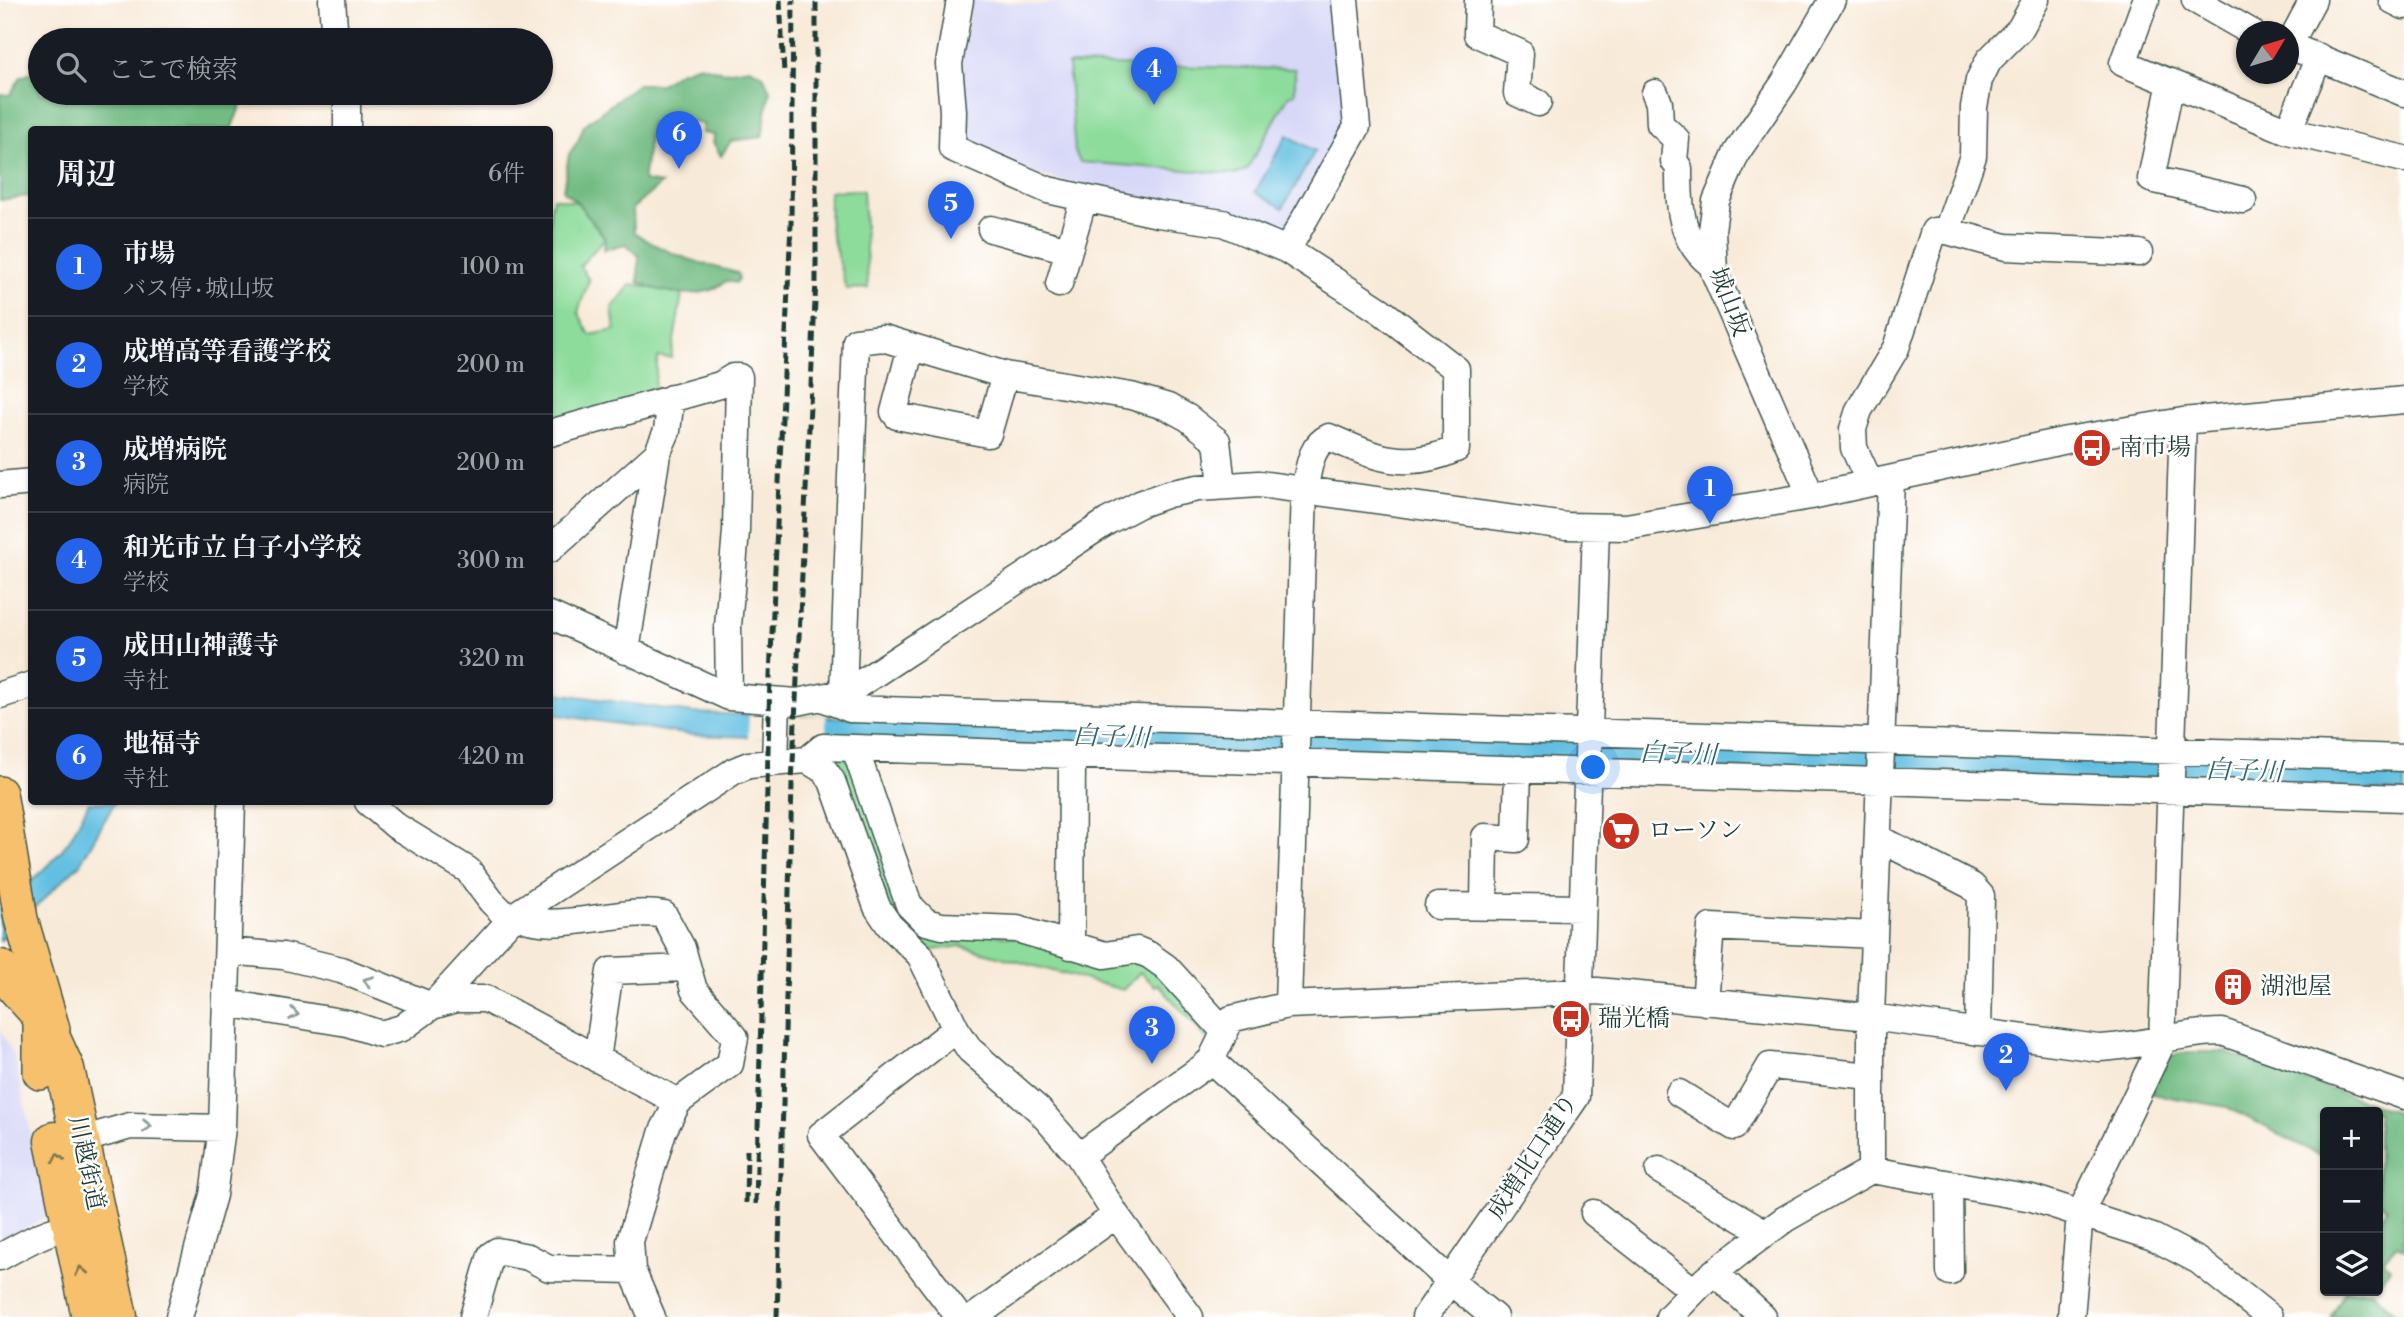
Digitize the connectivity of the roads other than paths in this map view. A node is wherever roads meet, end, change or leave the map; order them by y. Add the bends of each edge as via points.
1 (332, 0) edge
2 (960, 0) edge
3 (1345, 0) edge
4 (1478, 0) edge
5 (2036, 0) edge
6 (2146, 0) edge
7 (2197, 0) edge
8 (2313, 0) edge
9 (2392, 0) edge
10 (1832, 6) edge
11 (2404, 6) edge
12 (2236, 23) edge
13 (2299, 26) edge
14 (334, 28) edge
15 (2299, 49) edge
16 (2319, 57) junction
17 (2171, 82) junction
18 (1655, 93) dead end
19 (2404, 93) edge
20 (1538, 103) dead end
21 (347, 105) edge
22 (347, 126) edge
23 (2288, 131) junction
24 (2404, 159) edge
25 (1084, 198) junction
26 (2243, 200) dead end
27 (991, 229) dead end
28 (1947, 231) junction
29 (1069, 250) junction
30 (1287, 250) junction
31 (2139, 253) dead end
32 (1712, 265) junction
33 (1059, 284) dead end
34 (911, 347) junction
35 (1004, 375) junction
36 (671, 398) junction
37 (2404, 400) edge
38 (2183, 421) junction
39 (553, 432) edge
40 (657, 454) junction
41 (1880, 481) junction
42 (28, 482) edge
43 (0, 485) edge
44 (1222, 485) junction
45 (1304, 490) junction
46 (1811, 496) junction
47 (1596, 528) junction
48 (553, 547) edge
49 (553, 616) edge
50 (626, 651) junction
51 (28, 686) edge
52 (0, 695) edge
53 (834, 696) junction
54 (729, 697) junction
55 (777, 702) junction
56 (1297, 727) junction
57 (1590, 736) junction
58 (1881, 744) junction
59 (855, 749) junction
60 (2171, 751) junction
61 (1072, 755) junction
62 (2404, 758) edge
63 (1297, 759) junction
64 (807, 760) junction
65 (775, 761) junction
66 (1518, 769) junction
67 (1588, 769) junction
68 (1880, 780) junction
69 (2170, 790) junction
70 (0, 793) edge
71 (2404, 799) edge
72 (232, 805) edge
73 (372, 805) edge
74 (4, 835) edge
75 (1878, 838) junction
76 (1438, 906) dead end
77 (1484, 906) junction
78 (1584, 908) junction
79 (512, 917) junction
80 (1874, 935) junction
81 (1071, 946) junction
82 (228, 951) junction
83 (687, 968) junction
84 (0, 969) edge
85 (1581, 992) junction
86 (0, 998) edge
87 (40, 998) junction
88 (1705, 1002) junction
89 (226, 1003) junction
90 (1288, 1005) junction
91 (432, 1006) junction
92 (1871, 1017) junction
93 (956, 1029) junction
94 (1225, 1031) junction
95 (1978, 1032) junction
96 (2162, 1039) junction
97 (597, 1059) junction
98 (1211, 1060) junction
99 (52, 1071) junction
100 (1871, 1076) junction
101 (1679, 1093) dead end
102 (2404, 1096) edge
103 (678, 1102) junction
104 (222, 1128) junction
105 (81, 1140) junction
106 (1079, 1156) junction
107 (1659, 1170) dead end
108 (1871, 1170) junction
109 (1949, 1184) junction
110 (1594, 1213) dead end
111 (2080, 1214) junction
112 (1116, 1215) junction
113 (86, 1227) junction
114 (1766, 1233) junction
115 (0, 1257) edge
116 (632, 1270) junction
117 (1714, 1272) junction
118 (1950, 1272) dead end
119 (1450, 1281) junction
120 (1694, 1291) junction
121 (2238, 1307) edge
122 (91, 1317) edge
123 (118, 1317) edge
124 (179, 1317) edge
125 (473, 1317) edge
126 (652, 1317) edge
127 (959, 1317) edge
128 (974, 1317) edge
129 (1191, 1317) edge
130 (1425, 1317) edge
131 (1494, 1317) edge
132 (1670, 1317) edge
133 (1763, 1317) edge
134 (2071, 1317) edge
135 (2269, 1317) edge

1 - 14 street
2 - 25 street via 949,64 952,148 1048,190
3 - 30 street via 1357,127
4 - 20 street via 1477,34 1520,53 1517,93
5 - 28 street via 2020,29 1989,60 1979,80 1973,156
6 - 17 street via 2123,63
7 - 12 street
8 - 13 street
9 - 11 street
10 - 32 street, 城山坂 via 1728,170 1713,218
15 - 16 street
16 - 19 street
16 - 23 street
17 - 23 street
17 - 26 street via 2151,179
18 - 32 street via 1660,124 1676,139 1674,161 1679,168 1686,236
21 - 22 street
23 - 24 street
25 - 29 street
25 - 30 street via 1223,223
27 - 29 street
28 - 31 street via 2006,247
28 - 41 street via 1934,231 1896,348 1859,410 1853,429 1854,448
29 - 33 street
30 - 45 street via 1381,311 1456,369 1456,449 1412,462 1373,457 1329,437 1314,450
32 - 46 street, 城山坂
34 - 35 street
34 - 35 street via 894,412 897,416 988,434
34 - 53 street via 883,338 861,338 854,345
35 - 44 street via 1131,396 1168,407 1217,441
36 - 39 street
36 - 40 street via 667,431
36 - 54 street via 720,385 733,376 740,380
37 - 38 street
38 - 41 street via 2067,440
38 - 60 street
40 - 48 street
40 - 50 street
41 - 46 street
41 - 58 street
42 - 43 street
44 - 45 street
44 - 53 street via 1168,494 1108,521 869,679
45 - 47 street
45 - 56 street
46 - 47 street via 1682,520
47 - 57 street, 成増北口通り
49 - 50 street
50 - 54 street
51 - 52 street
53 - 55 street
53 - 56 street via 850,709
54 - 55 street
55 - 65 street
56 - 57 street
56 - 63 street
57 - 58 street
57 - 67 street, 成増北口通り
58 - 60 street
58 - 68 street
59 - 61 street
59 - 64 street via 823,747
59 - 81 street via 915,914 942,926 1017,929
60 - 62 street
60 - 69 street
61 - 63 street
61 - 81 street
63 - 66 street
63 - 90 street
64 - 65 street
64 - 93 street via 832,780 877,907 920,955
65 - 79 street via 734,771
66 - 67 street
66 - 77 street via 1516,839 1485,838
67 - 68 street
67 - 78 street, 成増北口通り
68 - 69 street
68 - 75 street
69 - 71 street
69 - 96 street
70 - 74 main road
72 - 82 street
73 - 79 street via 396,826 468,870 491,901
74 - 87 main road
75 - 80 street
75 - 95 street via 1972,886 1981,896
76 - 77 street
77 - 78 street
78 - 85 street, 成増北口通り
79 - 83 street via 548,921 664,915
79 - 91 street
80 - 88 street via 1711,927
80 - 92 street
81 - 94 street via 1105,955 1137,950 1149,954
82 - 89 street
91 -> 82 street via 328,966
83 - 97 street via 610,971
83 - 103 street via 697,995 735,1041 730,1064
84 - 87 highway, 川越街道
85 - 88 street
85 - 90 street
85 - 119 street, 成増北口通り via 1576,1097
86 - 99 highway
87 - 99 highway, 川越街道
88 - 92 street
89 -> 91 street via 347,1023 381,1034 402,1028
89 - 104 street
90 - 94 street via 1231,1019
91 - 97 street via 456,999 486,999
92 - 95 street
92 - 100 street
93 - 106 street via 970,1050 1039,1110
93 - 127 street via 821,1135
94 - 98 street
95 - 96 street via 2098,1048
96 - 102 street via 2222,1032
96 - 111 street
97 - 103 street
98 - 106 street
98 - 119 street
99 - 105 highway, 川越街道
113 -> 99 highway, 川越街道
100 - 101 street via 1770,1066 1734,1127
100 - 108 street
103 - 116 street via 663,1131 631,1241
105 -> 104 street via 130,1126
104 - 124 street via 209,1208
105 - 113 highway, 川越街道
106 - 112 street
107 - 114 street
108 - 109 street
108 - 114 street
109 - 111 street via 2032,1198
109 - 118 street
110 - 120 street
111 - 121 street via 2152,1237 2199,1261
111 - 134 street
112 - 128 street
112 - 129 street
113 - 115 street via 36,1238
122 -> 113 highway, 川越街道
113 - 123 highway, 川越街道
114 - 117 street
116 - 125 street via 549,1268 528,1257 497,1251 491,1255
116 - 126 street
117 - 120 street
117 - 133 street
119 - 130 street, 成増北口通り
119 - 131 street
120 - 132 street
121 - 135 street

